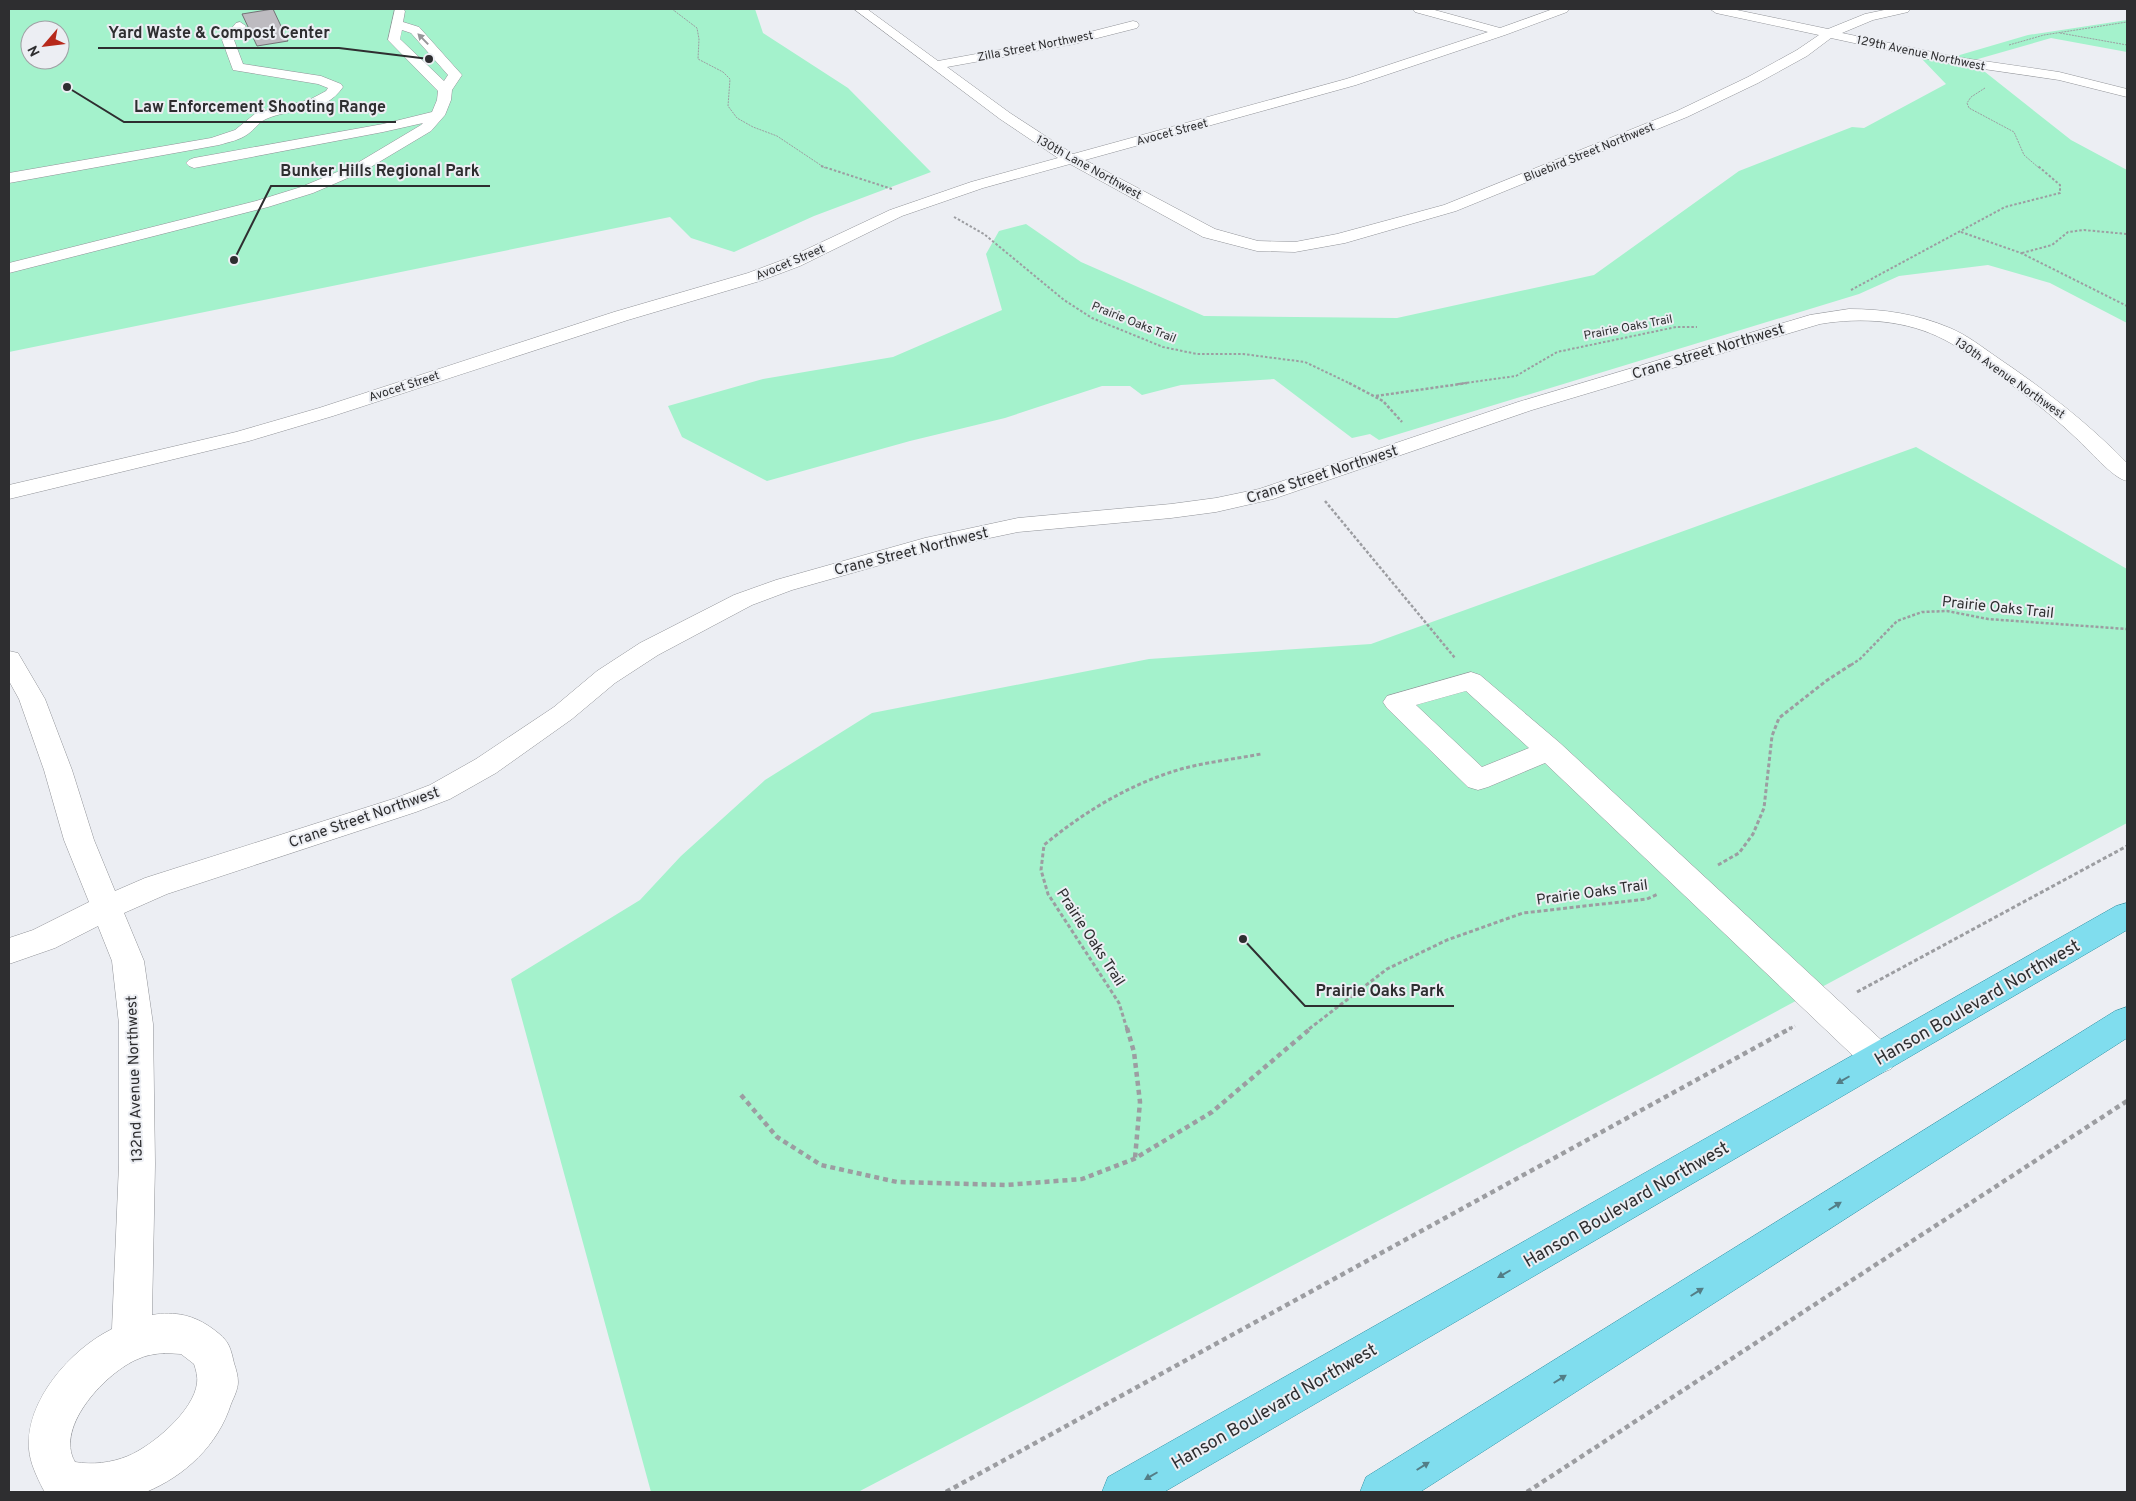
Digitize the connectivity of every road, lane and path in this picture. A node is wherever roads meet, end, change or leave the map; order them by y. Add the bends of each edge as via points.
1 (399, 9) edge
2 (672, 9) edge
3 (860, 9) edge
4 (1418, 9) edge
5 (1563, 9) edge
6 (1716, 9) edge
7 (1904, 9) edge
8 (2127, 22) edge
9 (397, 24) junction
10 (1133, 25) dead end
11 (240, 26) dead end
12 (1501, 32) junction
13 (1830, 33) junction
14 (2127, 45) edge
15 (936, 65) junction
16 (1986, 87) dead end
17 (445, 90) junction
18 (2127, 93) edge
19 (438, 115) junction
20 (1073, 160) junction
21 (184, 165) dead end
22 (9, 178) edge
23 (898, 191) dead end
24 (952, 216) dead end
25 (1960, 232) junction
26 (2127, 234) edge
27 (1257, 246) joint
28 (2021, 253) junction
29 (9, 268) edge
30 (1850, 290) dead end
31 (2127, 306) edge
32 (1874, 315) joint
33 (1703, 327) dead end
34 (1376, 396) junction
35 (1421, 442) junction
36 (2127, 475) edge
37 (1304, 482) junction
38 (9, 492) edge
39 (2127, 629) edge
40 (9, 660) edge
41 (1471, 681) junction
42 (1550, 750) junction
43 (1261, 754) dead end
44 (2127, 846) edge
45 (1691, 881) junction
46 (107, 907) junction
47 (2127, 915) edge
48 (9, 951) edge
49 (1854, 994) dead end
50 (2127, 1020) edge
51 (1799, 1024) dead end
52 (1878, 1059) junction
53 (741, 1094) dead end
54 (2127, 1101) edge
55 (1134, 1159) junction
56 (131, 1341) dead end
57 (946, 1492) edge
58 (1123, 1492) edge
59 (1381, 1492) edge
60 (1527, 1492) edge

1 - 9 street
2 - 23 path via 698,25 701,31 698,59 722,70 730,79 728,106 737,118 777,136 820,166
3 - 15 street, 130th Lane Northwest
4 - 12 street
5 - 12 street, Avocet Street
6 - 13 street, 129th Avenue Northwest
7 - 13 street, Bluebird Street Northwest via 1869,17
8 - 14 path via 2056,33
9 - 17 street via 394,40
17 -> 9 street via 455,75 415,30
10 - 15 street, Zilla Street Northwest via 1074,40
11 - 22 street via 228,40 238,67 321,80 336,87 334,92 324,99 262,116 240,133 214,142
12 - 20 street, Avocet Street via 1351,82
13 - 18 street, 129th Avenue Northwest via 1956,61 2059,76
13 - 27 street, Bluebird Street Northwest via 1753,80 1682,114 1450,208 1339,240 1295,247
15 - 20 street, 130th Lane Northwest via 1031,134
16 - 25 path via 1971,97 1968,108 2014,132 2024,155 2060,185 2060,193 2005,207
17 - 19 street
19 - 21 street
19 - 29 street via 426,128 359,168 306,190 236,211
20 - 27 street, 130th Lane Northwest via 1209,233
20 - 38 street, Avocet Street via 977,185 896,213 794,262 754,277 621,316 326,412 242,437
24 - 34 path, Prairie Oaks Trail via 984,234 1064,300 1092,318 1163,347 1197,354 1243,354 1305,362
25 - 28 path
25 - 30 path
26 - 28 path via 2084,230 2068,232 2052,245
28 - 31 path
32 - 35 street, Crane Street Northwest via 1835,315 1795,325 1526,406
32 - 36 street, 130th Avenue Northwest via 1923,325 1965,344 2070,420
33 - 34 path, Prairie Oaks Trail via 1676,327 1557,352 1516,376
34 - 35 path, Prairie Oaks Trail
35 - 37 street, Crane Street Northwest
37 - 41 path via 1351,531
37 - 46 street, Crane Street Northwest via 1216,505 1057,520 974,534 833,571 743,600 649,649 486,766 440,792 156,886
39 - 45 path, Prairie Oaks Trail via 1988,618 1947,610 1922,612 1897,621 1860,659 1780,718 1772,736 1764,808 1753,834 1740,853
40 - 46 street, 132nd Avenue Northwest via 32,699 80,840
41 - 42 street
41 - 42 street via 1396,702 1478,780
42 - 45 street
43 - 55 path, Prairie Oaks Trail via 1181,769 1150,781 1107,800 1069,823 1044,845 1041,870 1048,894 1119,1003 1134,1052 1140,1102
44 - 49 path
45 - 52 street via 1751,942
45 - 55 path, Prairie Oaks Trail via 1647,899 1523,912 1447,940 1396,965 1331,1011 1212,1112
46 - 48 street, Crane Street Northwest via 44,939
46 - 56 street, 132nd Avenue Northwest via 128,961 136,1024 137,1164
47 - 52 main road, Hanson Boulevard Northwest
59 -> 50 main road
51 - 57 path
52 -> 58 main road, Hanson Boulevard Northwest
53 - 55 path, Prairie Oaks Trail via 777,1137 821,1165 897,1182 1006,1185 1082,1179
54 - 60 path

